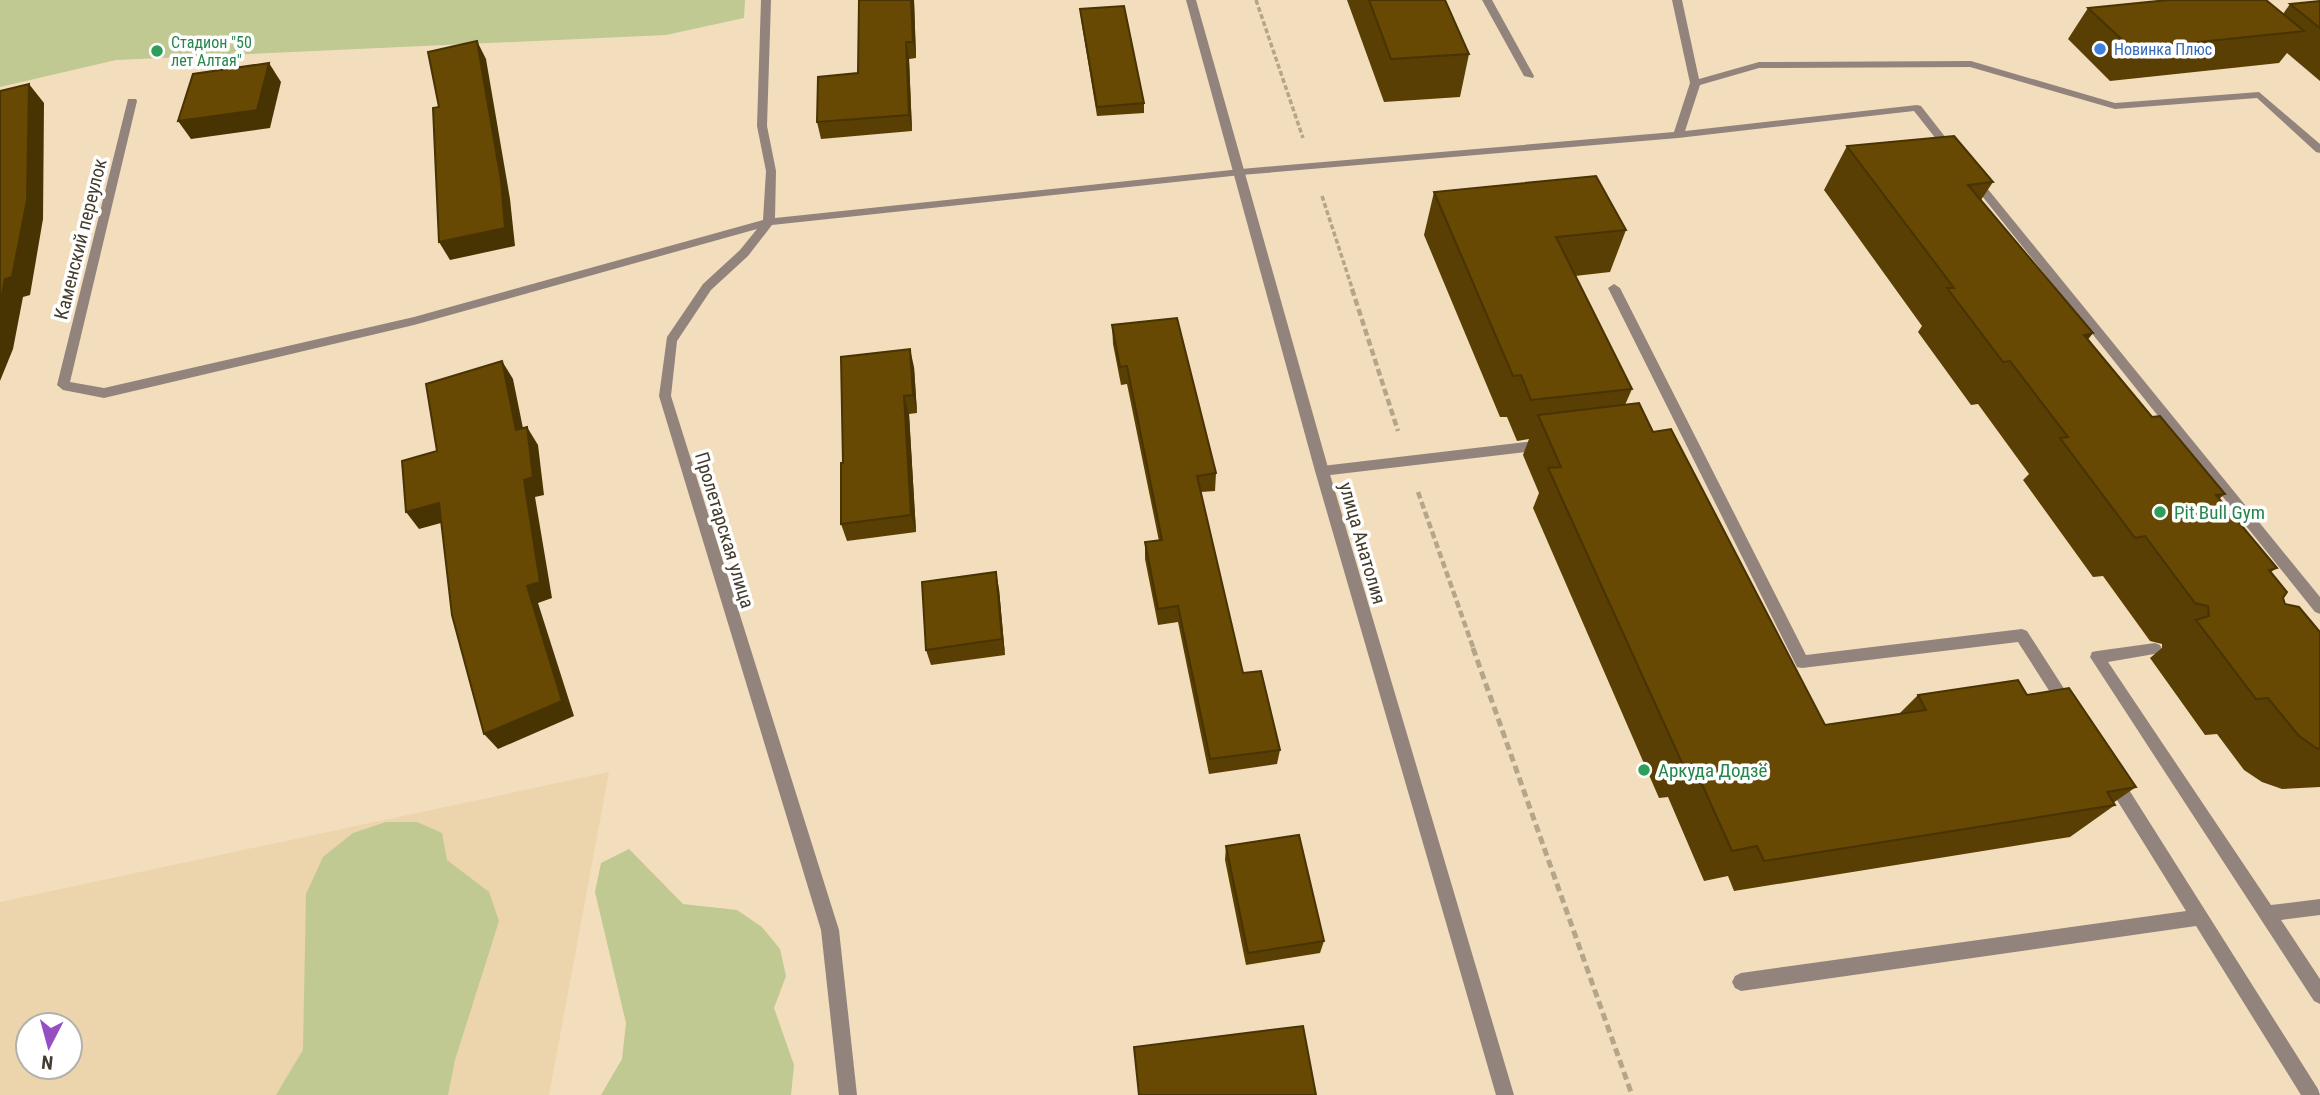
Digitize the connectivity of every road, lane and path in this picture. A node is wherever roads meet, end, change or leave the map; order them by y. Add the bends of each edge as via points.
1 (766, 0) edge
2 (1191, 0) edge
3 (1256, 0) edge
4 (1487, 0) edge
5 (1677, 0) edge
6 (1529, 76) dead end
7 (1695, 83) junction
8 (132, 101) dead end
9 (1678, 135) junction
10 (2320, 150) edge
11 (1961, 163) edge
12 (1312, 166) junction
13 (1241, 172) junction
14 (1970, 174) edge
15 (769, 222) junction
16 (1614, 288) dead end
17 (1560, 443) edge
18 (1408, 461) junction
19 (1322, 471) junction
20 (2320, 608) edge
21 (2155, 649) dead end
22 (2074, 717) edge
23 (2103, 764) edge
24 (2320, 907) edge
25 (2267, 915) junction
26 (2200, 917) junction
27 (1741, 982) dead end
28 (2320, 995) edge
29 (848, 1095) edge
30 (1505, 1095) edge
31 (1632, 1095) edge
32 (2312, 1095) edge

1 - 15 street via 762,126 771,172
2 - 13 street, улица Анатолия
3 - 12 path
4 - 6 street
5 - 7 street
7 - 9 street
7 - 10 street via 1759,65 1971,64 2115,106 2259,94
8 - 15 street, Каменский переулок via 63,385 104,393 414,321
9 - 11 street via 1917,108
9 - 12 street
12 - 13 street
12 - 18 path
13 - 15 street
13 - 19 street, улица Анатолия
14 - 20 street
15 - 29 street, Пролетарская улица via 707,287 671,340 665,396 830,930
16 - 22 street via 1677,430 1802,662 2022,635
17 - 18 street
18 - 19 street
18 - 31 path
19 - 30 street, улица Анатолия
21 - 25 street via 2097,657
23 - 26 street
24 - 25 street
25 - 28 street
26 - 27 street
26 - 32 street

